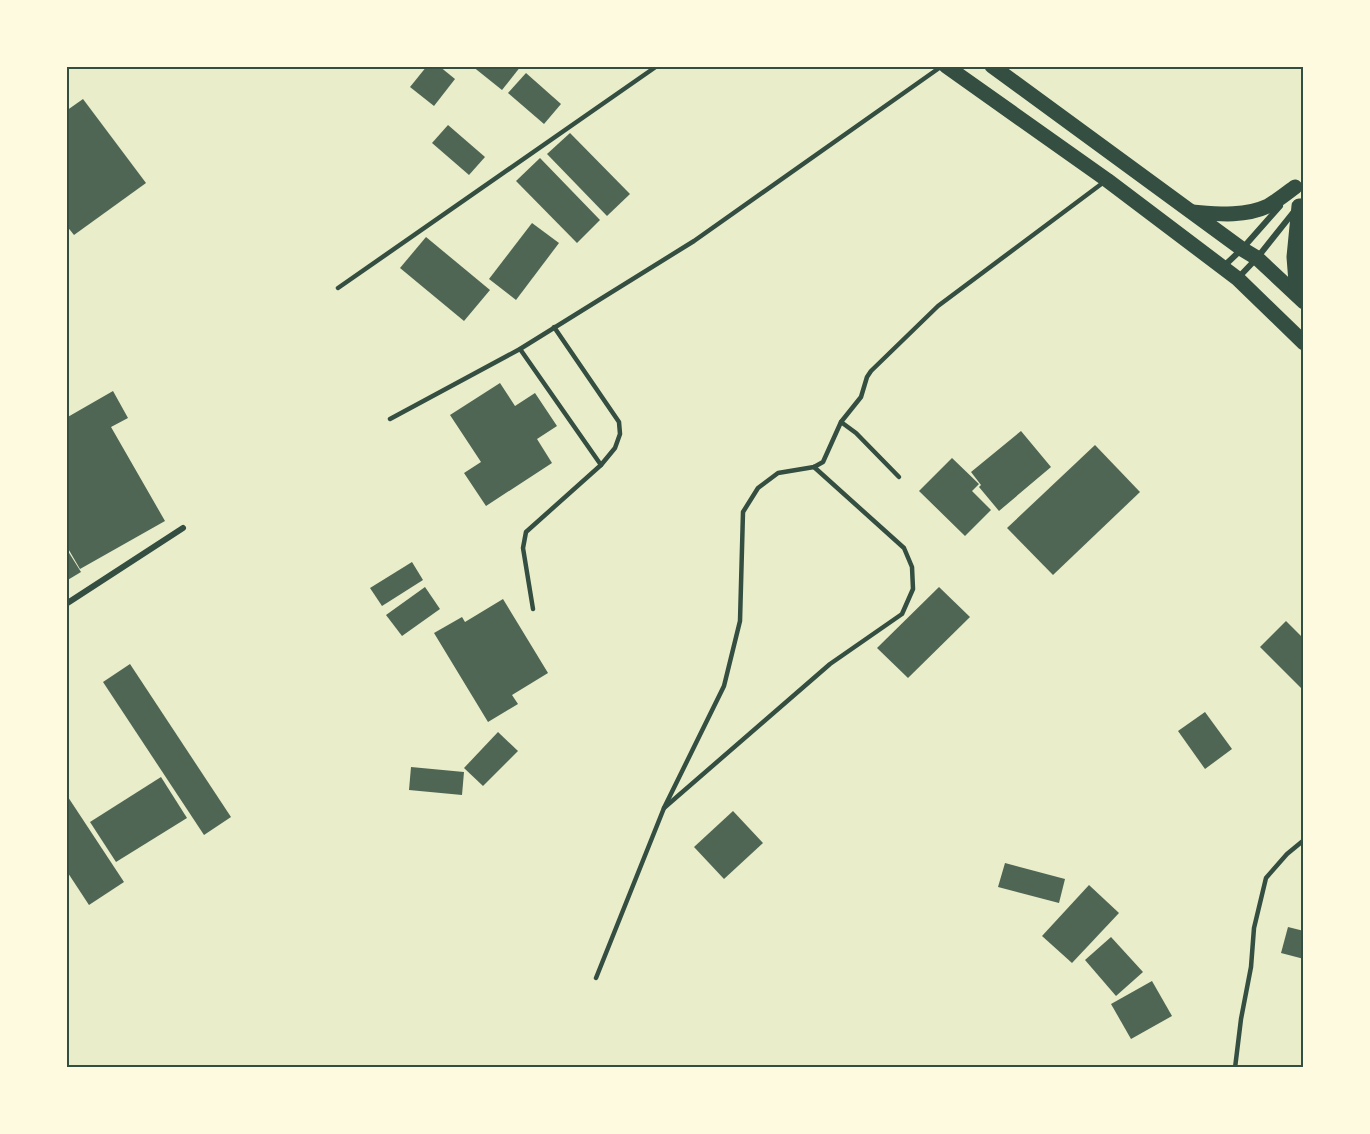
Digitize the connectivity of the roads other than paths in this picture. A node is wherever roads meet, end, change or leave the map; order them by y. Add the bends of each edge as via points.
1 (657, 66) edge
2 (944, 66) edge
3 (992, 66) edge
4 (1107, 180) junction
5 (1299, 194) edge
6 (1193, 212) junction
7 (1242, 249) junction
8 (1257, 258) junction
9 (1222, 268) junction
10 (1238, 279) junction
11 (338, 288) dead end
12 (1300, 298) edge
13 (554, 327) junction
14 (1304, 343) edge
15 (520, 349) junction
16 (390, 420) dead end
17 (841, 422) junction
18 (601, 465) junction
19 (814, 467) junction
20 (899, 477) dead end
21 (183, 528) dead end
22 (66, 604) edge
23 (533, 609) dead end
24 (664, 808) junction
25 (1304, 840) edge
26 (596, 978) dead end
27 (1235, 1068) edge

1 - 11 lane
2 - 4 main road
2 - 13 lane via 693,241
3 - 6 main road
4 - 9 main road
4 - 17 lane via 938,306 871,370 861,397
5 - 6 main road via 1247,212
5 - 7 street
5 - 8 street
5 - 12 main road via 1294,257
6 - 7 main road
7 - 8 main road
7 - 9 street
8 - 10 street
8 - 12 main road
9 - 10 main road
10 - 14 main road
13 - 15 lane
13 - 18 lane via 619,422 615,448
15 - 16 lane
15 - 18 lane
17 - 19 lane via 823,462
17 - 20 lane
18 - 23 lane via 526,532 523,548
19 - 24 lane via 778,473 758,488 743,512 740,621 724,686
19 - 24 lane via 904,548 912,567 914,589 902,614 830,664
21 - 22 street
24 - 26 lane
25 - 27 lane via 1266,878 1254,928

